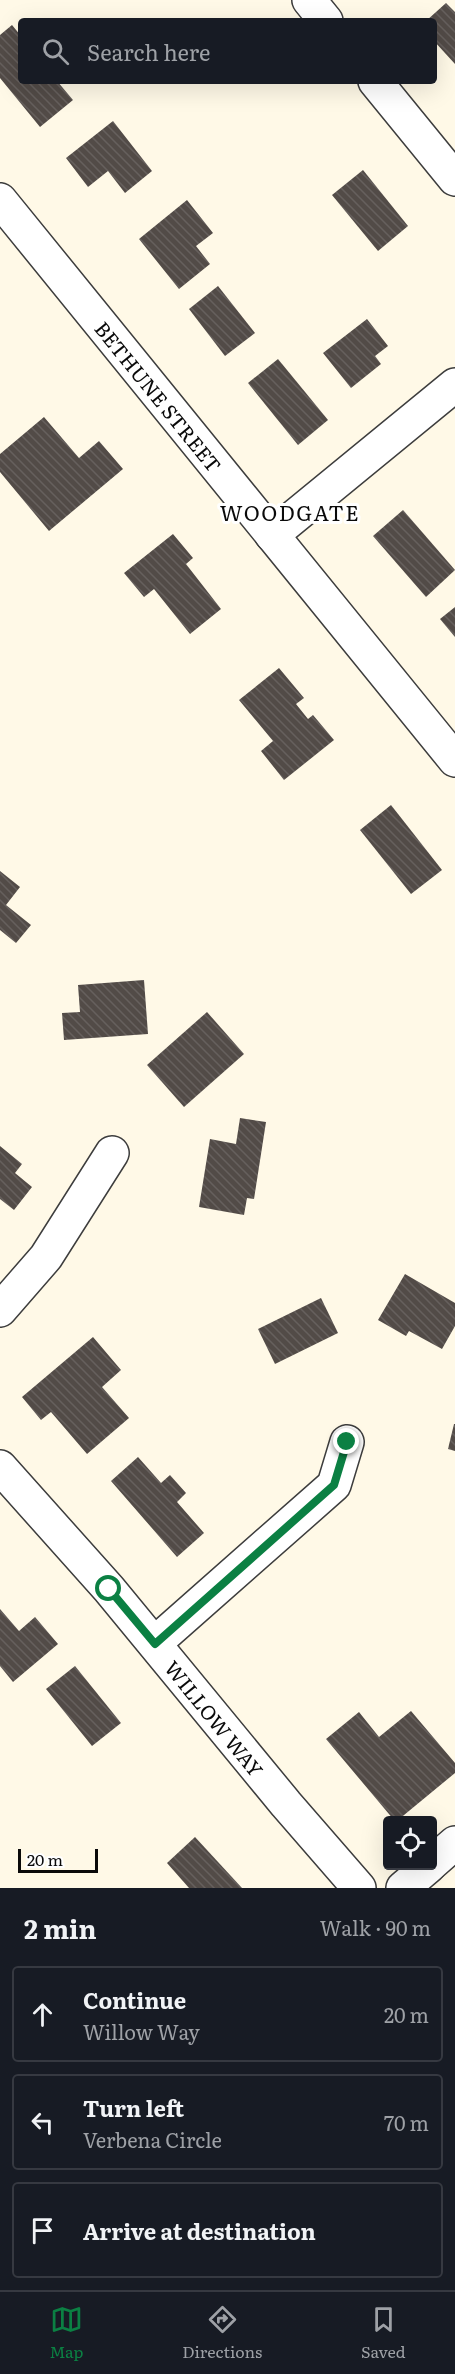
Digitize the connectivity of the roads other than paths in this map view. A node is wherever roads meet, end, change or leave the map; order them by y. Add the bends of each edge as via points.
1 (309, 0) edge
2 (324, 18) edge
3 (377, 84) edge
4 (455, 179) edge
5 (0, 200) edge
6 (455, 385) edge
7 (272, 535) junction
8 (455, 760) edge
9 (112, 1153) dead end
10 (0, 1310) edge
11 (347, 1442) dead end
12 (0, 1467) edge
13 (155, 1644) junction
14 (455, 1843) edge
15 (437, 1859) edge
16 (424, 1870) edge
17 (359, 1888) edge
18 (403, 1888) edge

1 - 2 street
3 - 4 street
5 - 7 street, BETHUNE STREET
6 - 7 street
7 - 8 street, BETHUNE STREET
9 - 10 street via 46,1257
11 - 13 street via 334,1485
12 - 13 street, WILLOW WAY
13 - 17 street, WILLOW WAY
14 - 15 street
16 - 18 street

